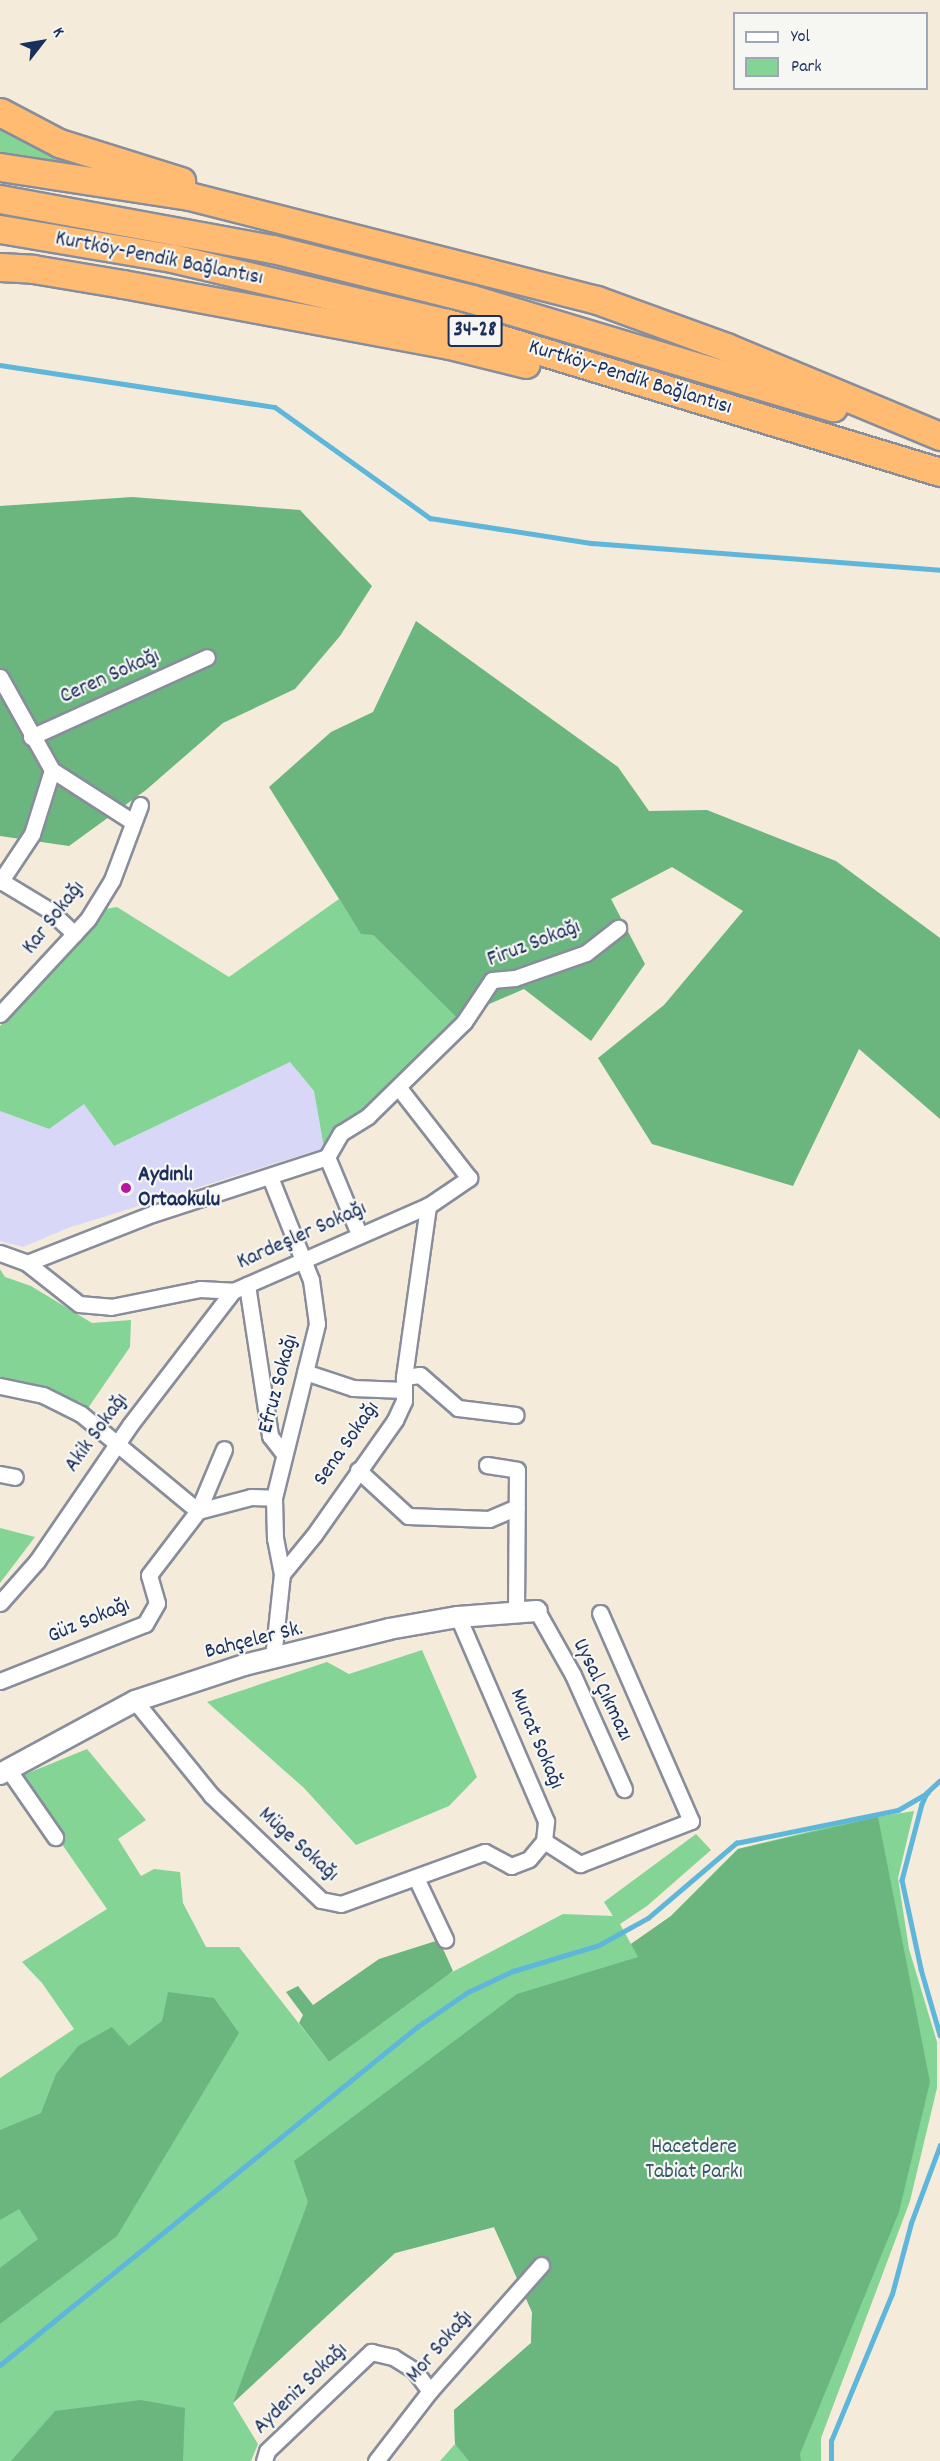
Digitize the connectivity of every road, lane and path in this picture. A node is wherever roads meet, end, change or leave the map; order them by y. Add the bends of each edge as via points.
1 (0, 112) edge
2 (0, 167) edge
3 (0, 199) edge
4 (0, 229) edge
5 (324, 229) junction
6 (0, 266) edge
7 (651, 383) junction
8 (940, 438) edge
9 (940, 472) edge
10 (207, 657) dead end
11 (0, 677) edge
12 (31, 737) junction
13 (52, 770) junction
14 (140, 805) dead end
15 (133, 822) junction
16 (0, 881) edge
17 (618, 928) dead end
18 (75, 934) junction
19 (0, 1014) edge
20 (399, 1088) junction
21 (327, 1157) junction
22 (270, 1177) junction
23 (428, 1206) junction
24 (359, 1234) junction
25 (0, 1253) edge
26 (303, 1258) junction
27 (27, 1263) junction
28 (240, 1288) junction
29 (305, 1372) junction
30 (404, 1384) junction
31 (0, 1386) edge
32 (516, 1415) dead end
33 (117, 1442) junction
34 (224, 1449) dead end
35 (284, 1454) junction
36 (487, 1465) dead end
37 (358, 1470) junction
38 (274, 1498) junction
39 (517, 1508) junction
40 (198, 1511) junction
41 (282, 1574) junction
42 (0, 1603) edge
43 (537, 1611) joint
44 (516, 1612) junction
45 (600, 1612) dead end
46 (458, 1617) junction
47 (273, 1658) junction
48 (0, 1681) edge
49 (135, 1701) junction
50 (4, 1771) edge
51 (624, 1789) dead end
52 (55, 1838) dead end
53 (544, 1840) junction
54 (416, 1878) junction
55 (445, 1939) dead end
56 (541, 2265) dead end
57 (430, 2391) junction
58 (264, 2461) edge
59 (376, 2461) edge

1 - 5 highway via 59,142
2 - 5 highway via 189,196
3 - 8 highway, Kurtköy-Pendik Bağlantısı / 34-28 via 273,249 472,299
4 - 7 highway, Kurtköy-Pendik Bağlantısı / 34-28 via 172,258 414,315
5 - 8 highway via 597,300 748,356
6 - 7 highway via 33,268 437,342 524,364
7 - 9 highway, Kurtköy-Pendik Bağlantısı / 34-28
10 - 12 street, Ceren Sokağı
11 - 12 street
12 - 13 street
13 - 15 street
13 - 16 street via 32,834
14 - 15 street, Kar Sokağı
15 - 18 street, Kar Sokağı via 112,880
16 - 18 street via 49,910
17 - 20 street, Firuz Sokağı via 586,953 515,978 492,980 464,1022
18 - 19 street, Kar Sokağı
20 - 21 street, Firuz Sokağı via 368,1116 341,1132
20 - 23 street, Kardeşler Sokağı via 469,1178
21 - 22 street
21 - 24 street
22 - 26 street, Efruz Sokağı
22 - 27 street via 152,1214
23 - 24 street, Kardeşler Sokağı
23 - 30 street, Sena Sokağı
24 - 26 street, Kardeşler Sokağı
25 - 27 street
26 - 28 street, Kardeşler Sokağı
26 - 29 street, Efruz Sokağı via 312,1280 317,1324
27 - 28 street, Kardeşler Sokağı via 79,1304 111,1307 200,1289
28 - 33 street, Akik Sokağı
28 - 35 street via 270,1436
29 - 30 street via 353,1388
29 - 35 street, Efruz Sokağı
30 - 32 street via 420,1375 458,1408
30 - 37 street, Sena Sokağı via 404,1401 395,1420
31 - 33 street via 43,1395 81,1414
33 - 40 street
33 - 42 street, Akik Sokağı via 37,1561
34 - 40 street, Güz Sokağı
35 - 38 street, Efruz Sokağı
36 - 39 street via 517,1470
37 - 39 street via 408,1515 489,1519
37 - 41 street, Sena Sokağı
38 - 40 street via 251,1497
38 - 41 street, Efruz Sokağı via 275,1538
39 - 44 street
40 - 48 street, Güz Sokağı via 149,1575 156,1603 145,1624
41 - 47 street
43 - 44 street, Bahçeler Sk.
43 - 51 street, Uysal Çıkmazı via 573,1675
44 - 46 street, Bahçeler Sk.
45 - 53 street via 691,1821 580,1864
46 - 47 street, Bahçeler Sk.
46 - 53 street, Murat Sokağı via 546,1821
47 - 49 street, Bahçeler Sk.
49 - 50 street, Bahçeler Sk.
49 - 54 street, Müge Sokağı via 211,1795 321,1900 341,1904
50 - 52 street
53 - 54 street, Müge Sokağı via 529,1859 511,1866 485,1852
54 - 55 street
56 - 57 street, Mor Sokağı
57 - 58 street, Aydeniz Sokağı via 414,2370 393,2357 371,2352 267,2451
57 - 59 street, Mor Sokağı

